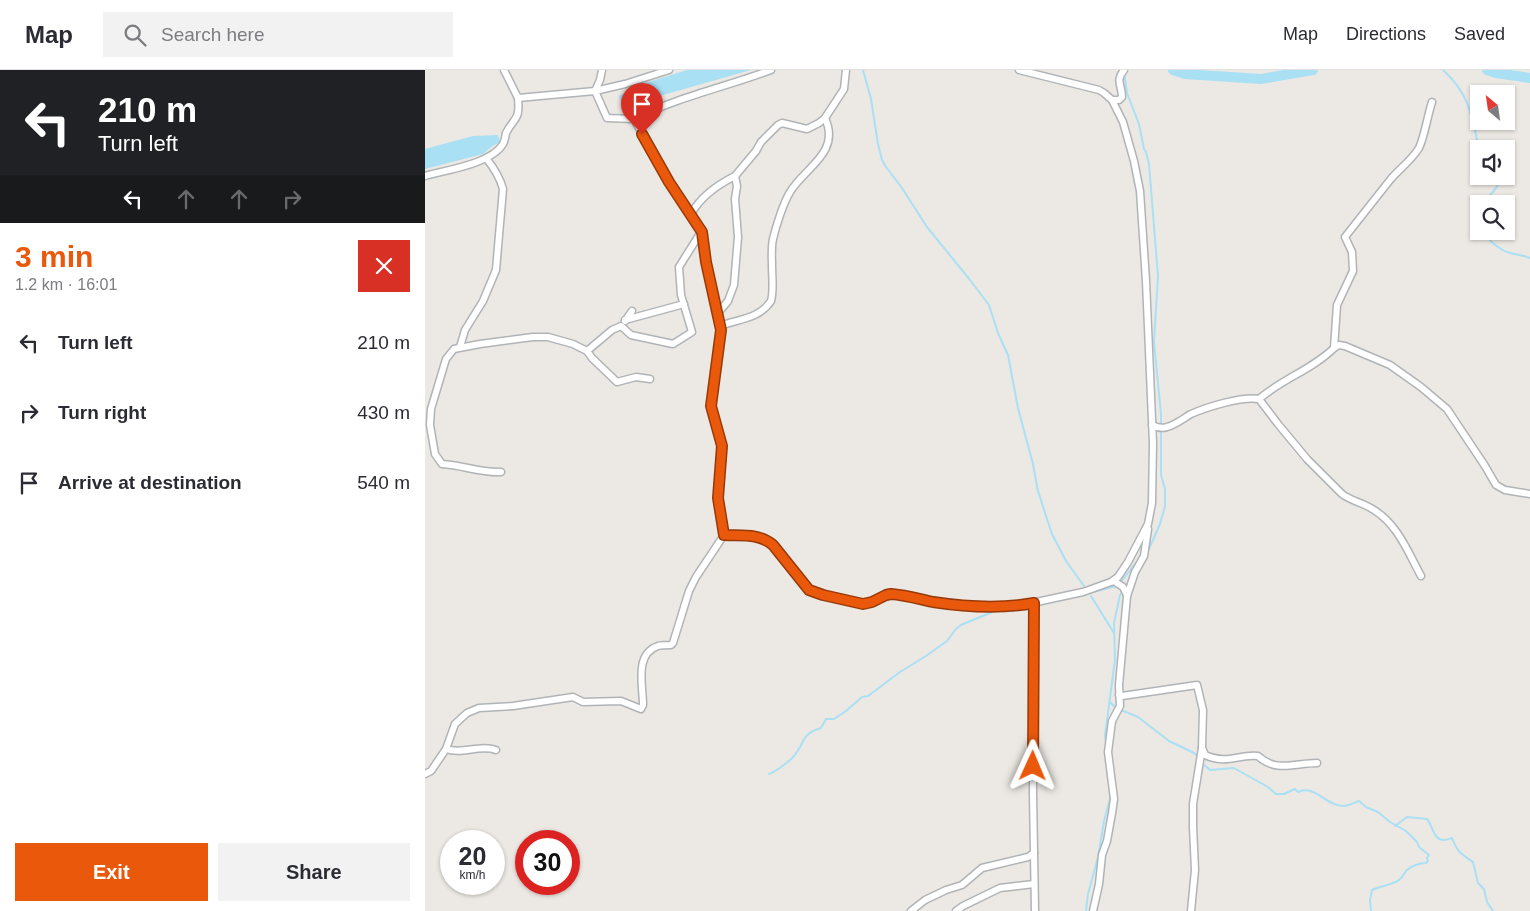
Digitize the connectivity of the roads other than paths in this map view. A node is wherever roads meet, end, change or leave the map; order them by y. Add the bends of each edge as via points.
1 (504, 70) edge
2 (602, 70) edge
3 (669, 70) edge
4 (771, 70) edge
5 (846, 70) edge
6 (1019, 70) edge
7 (1124, 70) edge
8 (595, 91) junction
9 (518, 98) junction
10 (1112, 100) junction
11 (1432, 102) dead end
12 (825, 118) junction
13 (634, 119) junction
14 (487, 158) junction
15 (425, 176) edge
16 (735, 176) junction
17 (691, 214) junction
18 (702, 232) junction
19 (684, 304) junction
20 (632, 311) dead end
21 (718, 314) junction
22 (625, 320) junction
23 (621, 326) junction
24 (720, 326) junction
25 (460, 347) junction
26 (1334, 348) junction
27 (587, 351) junction
28 (649, 379) dead end
29 (1259, 399) junction
30 (1152, 425) junction
31 (501, 472) dead end
32 (1530, 494) edge
33 (1148, 524) junction
34 (724, 535) junction
35 (1421, 576) dead end
36 (1114, 580) junction
37 (1127, 596) junction
38 (1034, 603) junction
39 (1119, 694) junction
40 (446, 748) junction
41 (1202, 748) junction
42 (496, 750) dead end
43 (1317, 763) dead end
44 (425, 774) edge
45 (1034, 853) junction
46 (1034, 884) junction
47 (911, 911) edge
48 (956, 911) edge
49 (1035, 911) edge
50 (1093, 911) edge
51 (1191, 911) edge

1 - 9 street
2 - 8 street
3 - 8 street
4 - 13 street via 651,110
5 - 12 street via 844,89
6 - 10 street via 1099,90
7 - 10 street via 1119,81 1122,97
8 - 9 street
8 - 13 street via 607,118
9 - 14 street via 517,118 503,144
10 - 30 street via 1123,122 1140,191
11 - 26 street via 1419,147 1345,237 1352,252 1353,270 1337,305
12 - 16 street via 807,129 782,123 778,125
12 - 24 street via 829,129 828,147 790,191 773,240 771,301 753,316
13 - 17 street
14 - 15 street
14 - 25 street via 503,189 497,265 483,301 462,335
16 - 17 street via 705,194
16 - 21 street via 738,237 734,284 728,302
17 - 18 street
18 - 19 street via 679,267
18 - 21 street
19 - 22 street
19 - 23 street via 692,332 673,344 631,334
20 - 22 street
21 - 24 street
22 - 23 street
23 - 27 street
24 - 34 street via 711,406 722,446 718,498
25 - 27 street via 543,337
25 - 31 street via 447,356 431,410 435,454 442,464
26 - 29 street
26 - 32 street via 1345,346 1402,372 1447,409 1496,486
27 - 28 street via 617,382 636,377
29 - 30 street via 1248,398 1209,407 1166,428
29 - 35 street via 1301,453 1342,494 1372,508 1396,530
30 - 33 street via 1153,492
33 - 36 street via 1128,562
33 - 37 street via 1143,556
34 - 38 street via 767,540 809,590 863,604 891,594 981,606 1013,607
34 - 40 street via 689,591 673,643 655,648 644,658 641,709 621,701 583,702 573,698 479,708 455,724
36 - 37 street
36 - 38 street via 1083,592
37 - 39 street
38 - 45 street
39 - 41 street via 1197,685 1203,710
39 - 50 street via 1108,752 1113,813
40 - 42 street
40 - 44 street via 431,771
41 - 43 street via 1205,755 1219,760 1258,756 1265,763 1276,766
41 - 51 street via 1193,804 1195,870
45 - 46 street
45 - 47 street via 982,868 962,885 925,900
46 - 48 street via 1000,888
46 - 49 street

